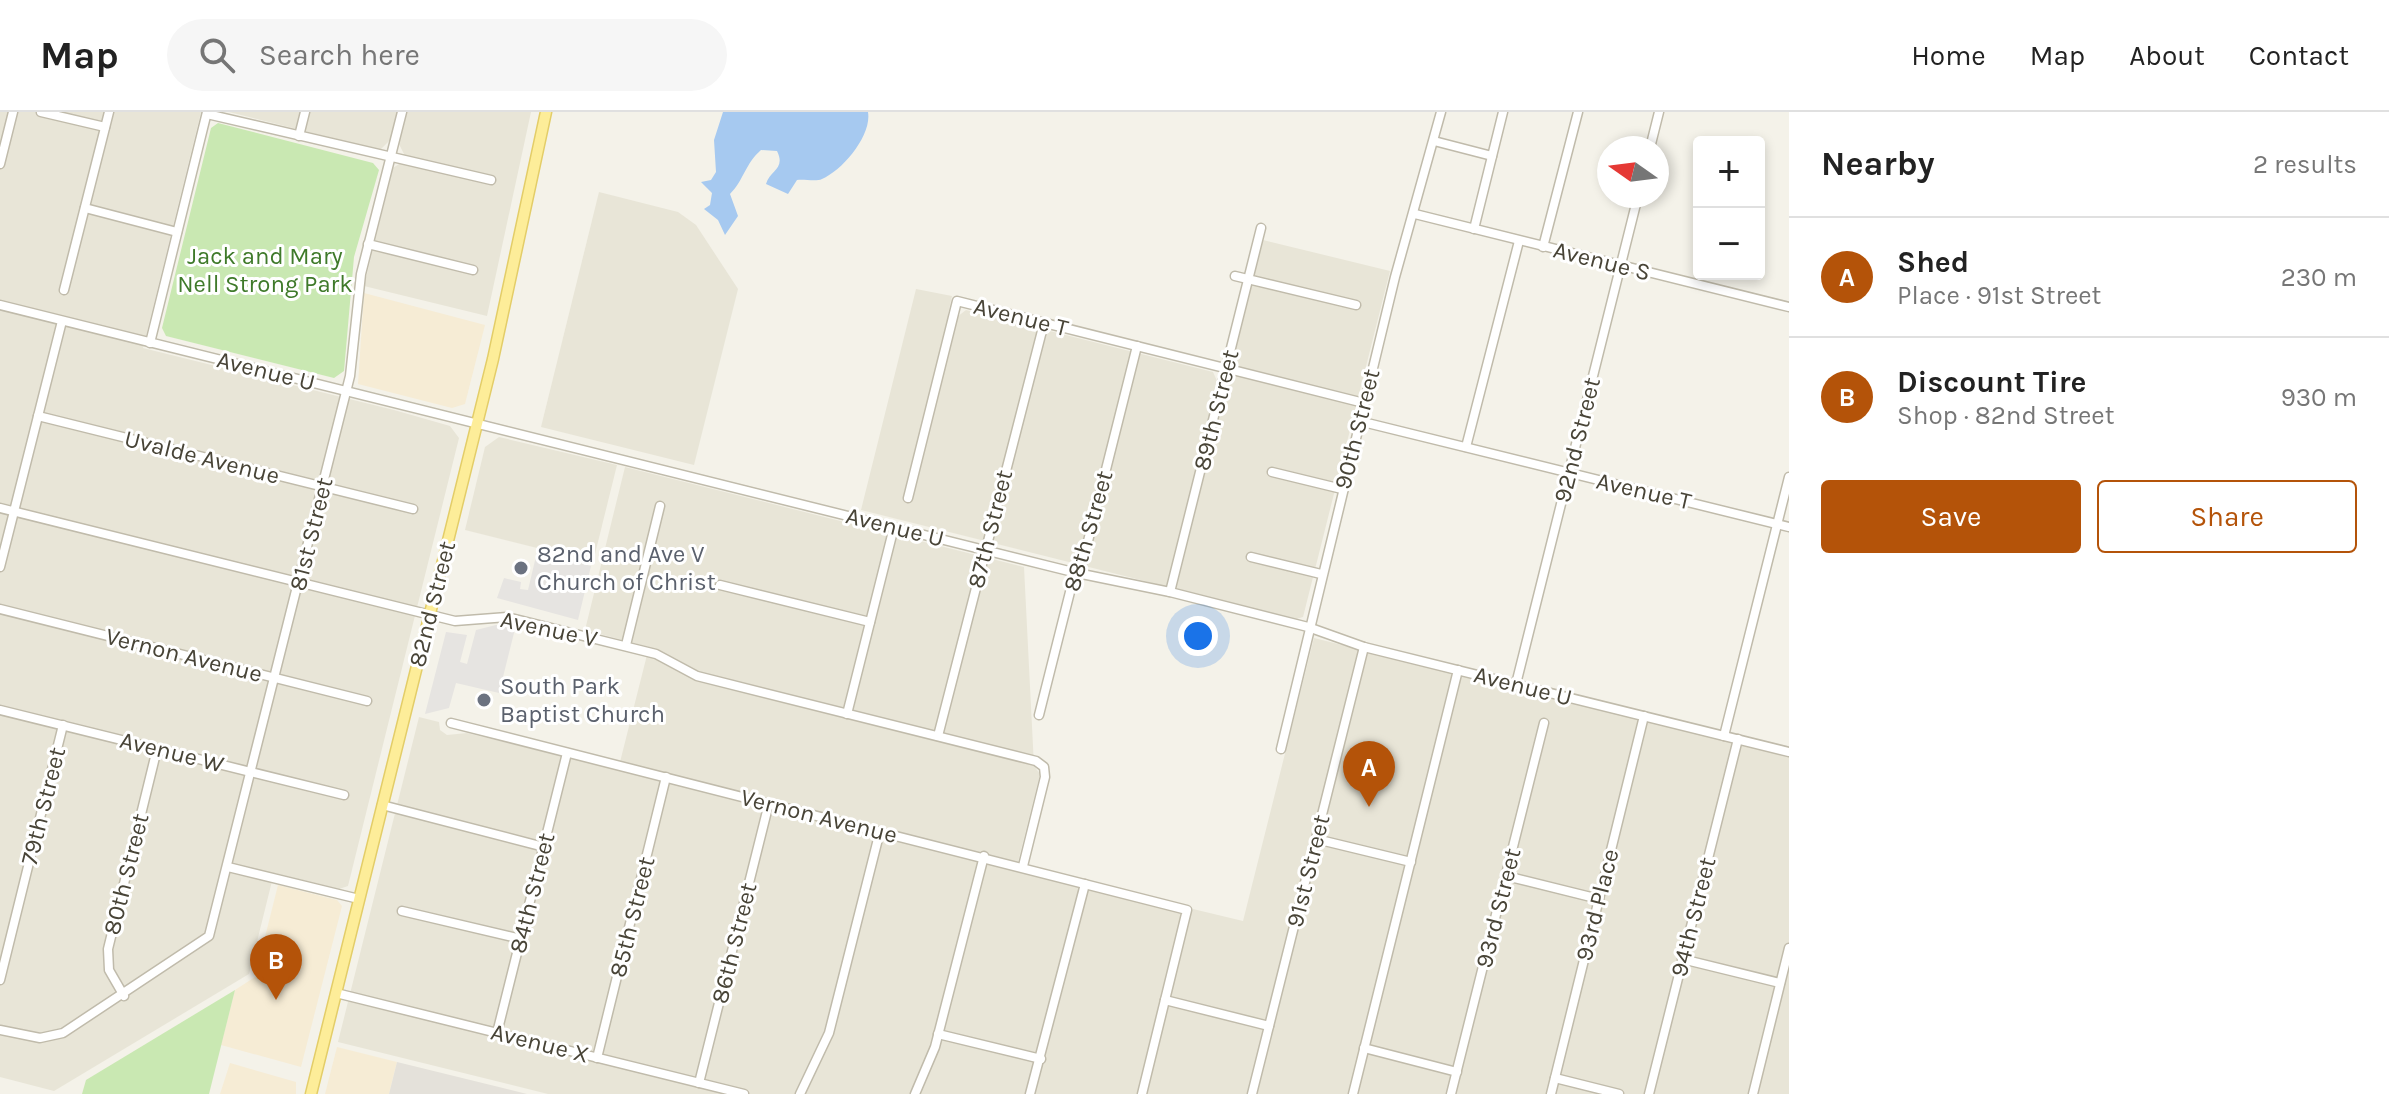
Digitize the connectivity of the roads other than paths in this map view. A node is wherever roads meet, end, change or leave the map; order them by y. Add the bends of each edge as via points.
1 (13, 112) edge
2 (41, 112) edge
3 (109, 112) edge
4 (305, 112) edge
5 (402, 112) edge
6 (546, 112) edge
7 (1441, 112) edge
8 (1503, 112) edge
9 (1578, 112) edge
10 (1659, 112) edge
11 (207, 113) edge
12 (105, 127) junction
13 (299, 136) junction
14 (1653, 136) edge
15 (1434, 141) junction
16 (1492, 156) junction
17 (390, 157) junction
18 (0, 164) edge
19 (491, 180) dead end
20 (85, 208) junction
21 (1635, 208) edge
22 (1415, 214) junction
23 (1261, 228) dead end
24 (1474, 229) junction
25 (177, 232) junction
26 (1519, 241) junction
27 (368, 244) junction
28 (1543, 247) junction
29 (1621, 266) junction
30 (473, 270) dead end
31 (1235, 276) dead end
32 (1248, 280) junction
33 (64, 290) dead end
34 (0, 305) edge
35 (1356, 305) dead end
36 (1789, 307) edge
37 (62, 321) junction
38 (1044, 323) junction
39 (150, 343) junction
40 (1137, 346) junction
41 (1226, 369) junction
42 (346, 391) junction
43 (1364, 403) junction
44 (38, 416) junction
45 (1359, 421) junction
46 (477, 423) junction
47 (1466, 447) junction
48 (1272, 472) dead end
49 (1569, 473) junction
50 (1789, 477) edge
51 (323, 487) junction
52 (1342, 489) junction
53 (908, 498) dead end
54 (660, 506) dead end
55 (0, 508) edge
56 (413, 509) dead end
57 (14, 511) junction
58 (1777, 524) junction
59 (894, 527) junction
60 (1789, 527) edge
61 (985, 550) junction
62 (1251, 557) dead end
63 (0, 567) edge
64 (1077, 573) junction
65 (1321, 574) junction
66 (299, 582) junction
67 (720, 585) dead end
68 (1170, 592) junction
69 (0, 609) edge
70 (429, 615) junction
71 (870, 622) junction
72 (1308, 627) junction
73 (626, 645) junction
74 (1364, 647) junction
75 (1458, 670) junction
76 (275, 677) junction
77 (1516, 684) junction
78 (367, 701) dead end
79 (0, 710) edge
80 (847, 714) junction
81 (1039, 715) dead end
82 (1644, 716) junction
83 (451, 723) dead end
84 (1544, 723) dead end
85 (63, 725) junction
86 (938, 736) junction
87 (1724, 736) junction
88 (1738, 739) junction
89 (157, 749) junction
90 (1281, 749) dead end
91 (1789, 752) edge
92 (567, 753) junction
93 (252, 772) junction
94 (666, 777) junction
95 (344, 795) dead end
96 (769, 803) junction
97 (382, 805) junction
98 (880, 831) junction
99 (1316, 839) junction
100 (544, 847) junction
101 (984, 856) junction
102 (1411, 862) junction
103 (1023, 866) junction
104 (228, 867) junction
105 (1506, 876) junction
106 (1085, 884) junction
107 (359, 899) junction
108 (1599, 899) junction
109 (402, 911) dead end
110 (521, 939) junction
111 (1789, 948) edge
112 (1682, 959) junction
113 (0, 980) edge
114 (1780, 983) junction
115 (336, 993) junction
116 (124, 996) junction
117 (1165, 1000) junction
118 (1269, 1026) junction
119 (0, 1030) edge
120 (497, 1033) junction
121 (938, 1034) junction
122 (1364, 1048) junction
123 (597, 1058) junction
124 (1041, 1059) junction
125 (1457, 1072) junction
126 (1555, 1078) junction
127 (699, 1083) junction
128 (311, 1094) edge
129 (744, 1094) edge
130 (800, 1094) edge
131 (915, 1094) edge
132 (1030, 1094) edge
133 (1142, 1094) edge
134 (1252, 1094) edge
135 (1353, 1094) edge
136 (1451, 1094) edge
137 (1551, 1094) edge
138 (1619, 1094) edge
139 (1649, 1094) edge
140 (1753, 1094) edge

1 - 18 street
2 - 12 street
3 - 12 street
4 - 13 street
5 - 17 street, 81st Street
6 - 46 main road, 82nd Street
7 - 15 street, 90th Street
8 - 16 street
9 - 28 street
10 - 14 street
11 - 13 street
11 - 25 street
12 - 20 street
13 - 17 street
15 - 16 street
15 - 22 street, 90th Street
16 - 24 street
17 - 19 street
17 - 27 street, 81st Street
20 - 25 street
20 - 33 street
21 - 29 street, 92nd Street
22 - 24 street, Avenue S
22 - 43 street, 90th Street
23 - 32 street, 89th Street
24 - 26 street, Avenue S
25 - 39 street
26 - 28 street, Avenue S
26 - 47 street
27 - 30 street
27 - 42 street, 81st Street
28 - 29 street, Avenue S
29 - 36 street, Avenue S
29 - 49 street, 92nd Street
31 - 32 street
32 - 35 street
32 - 41 street, 89th Street
34 - 37 street, Avenue U
37 - 39 street, Avenue U
37 - 44 street
38 - 40 street, Avenue T
38 - 53 street, Avenue T via 957,301
38 - 61 street, 87th Street
39 - 42 street, Avenue U
40 - 41 street, Avenue T
40 - 64 street, 88th Street
41 - 43 street, Avenue T
41 - 68 street, 89th Street
42 - 46 street, Avenue U
42 - 51 street, 81st Street
43 - 45 street, 90th Street
44 - 51 street, Uvalde Avenue
44 - 57 street
45 - 47 street, Avenue T
45 - 52 street, 90th Street
46 - 59 street, Avenue U
46 - 70 main road, 82nd Street
47 - 49 street, Avenue T
48 - 52 street
49 - 58 street, Avenue T
49 - 77 street, 92nd Street
50 - 58 street
51 - 56 street, Uvalde Avenue
51 - 66 street, 81st Street
52 - 65 street, 90th Street
54 - 73 street
55 - 57 street, Avenue V
57 - 63 street
57 - 66 street, Avenue V
58 - 60 street, Avenue T
58 - 87 street
59 - 61 street, Avenue U
59 - 71 street
61 - 64 street, Avenue U
61 - 86 street, 87th Street
62 - 65 street
64 - 68 street, Avenue U
64 - 81 street, 88th Street
65 - 72 street, 90th Street
66 - 70 street, Avenue V
66 - 76 street, 81st Street
67 - 71 street
68 - 72 street, Avenue U
69 - 76 street, Vernon Avenue
70 - 73 street, Avenue V via 465,622 497,615
70 - 97 main road, 82nd Street
71 - 80 street
72 - 74 street, Avenue U
72 - 90 street, 90th Street
73 - 80 street, Avenue V via 697,676
74 - 75 street, Avenue U
74 - 99 street, 91st Street
75 - 77 street, Avenue U
75 - 102 street
76 - 78 street, Vernon Avenue
76 - 93 street, 81st Street
77 - 82 street, Avenue U
79 - 85 street, Avenue W
80 - 86 street, Avenue V
82 - 87 street, Avenue U
82 - 108 street, 93rd Place
83 - 92 street, Vernon Avenue
84 - 105 street, 93rd Street
85 - 89 street, Avenue W
85 - 113 street, 79th Street
86 - 103 street, Avenue V via 1044,767
87 - 88 street, Avenue U
88 - 91 street, Avenue U
88 - 112 street, 94th Street
89 - 93 street, Avenue W
89 - 116 street, 80th Street via 108,949 109,970
92 - 94 street, Vernon Avenue
92 - 100 street, 84th Street
93 - 95 street, Avenue W
93 - 104 street, 81st Street
94 - 96 street, Vernon Avenue
94 - 123 street, 85th Street
96 - 98 street, Vernon Avenue
96 - 127 street, 86th Street
97 - 100 street
97 - 107 main road, 82nd Street
98 - 101 street, Vernon Avenue
98 - 130 street via 829,1033
99 - 102 street
99 - 118 street, 91st Street
100 - 110 street, 84th Street
101 - 103 street, Vernon Avenue
101 - 121 street
102 - 122 street
103 - 106 street, Vernon Avenue
104 - 107 street
104 - 116 street, 81st Street via 209,936
105 - 108 street
105 - 125 street, 93rd Street
106 - 117 street, Vernon Avenue via 1187,910
106 - 124 street
107 - 115 main road, 82nd Street
108 - 126 street, 93rd Place
109 - 110 street
110 - 120 street, 84th Street
111 - 114 street
112 - 114 street
112 - 139 street, 94th Street
114 - 140 street
115 - 120 street, Avenue X
115 - 128 main road, 82nd Street
116 - 119 street via 52,1037
117 - 118 street
117 - 133 street
118 - 134 street, 91st Street
120 - 123 street, Avenue X
121 - 124 street
121 - 131 street
122 - 125 street
122 - 135 street
123 - 127 street, Avenue X
124 - 132 street
125 - 136 street, 93rd Street
126 - 137 street, 93rd Place
126 - 138 street
127 - 129 street, Avenue X

